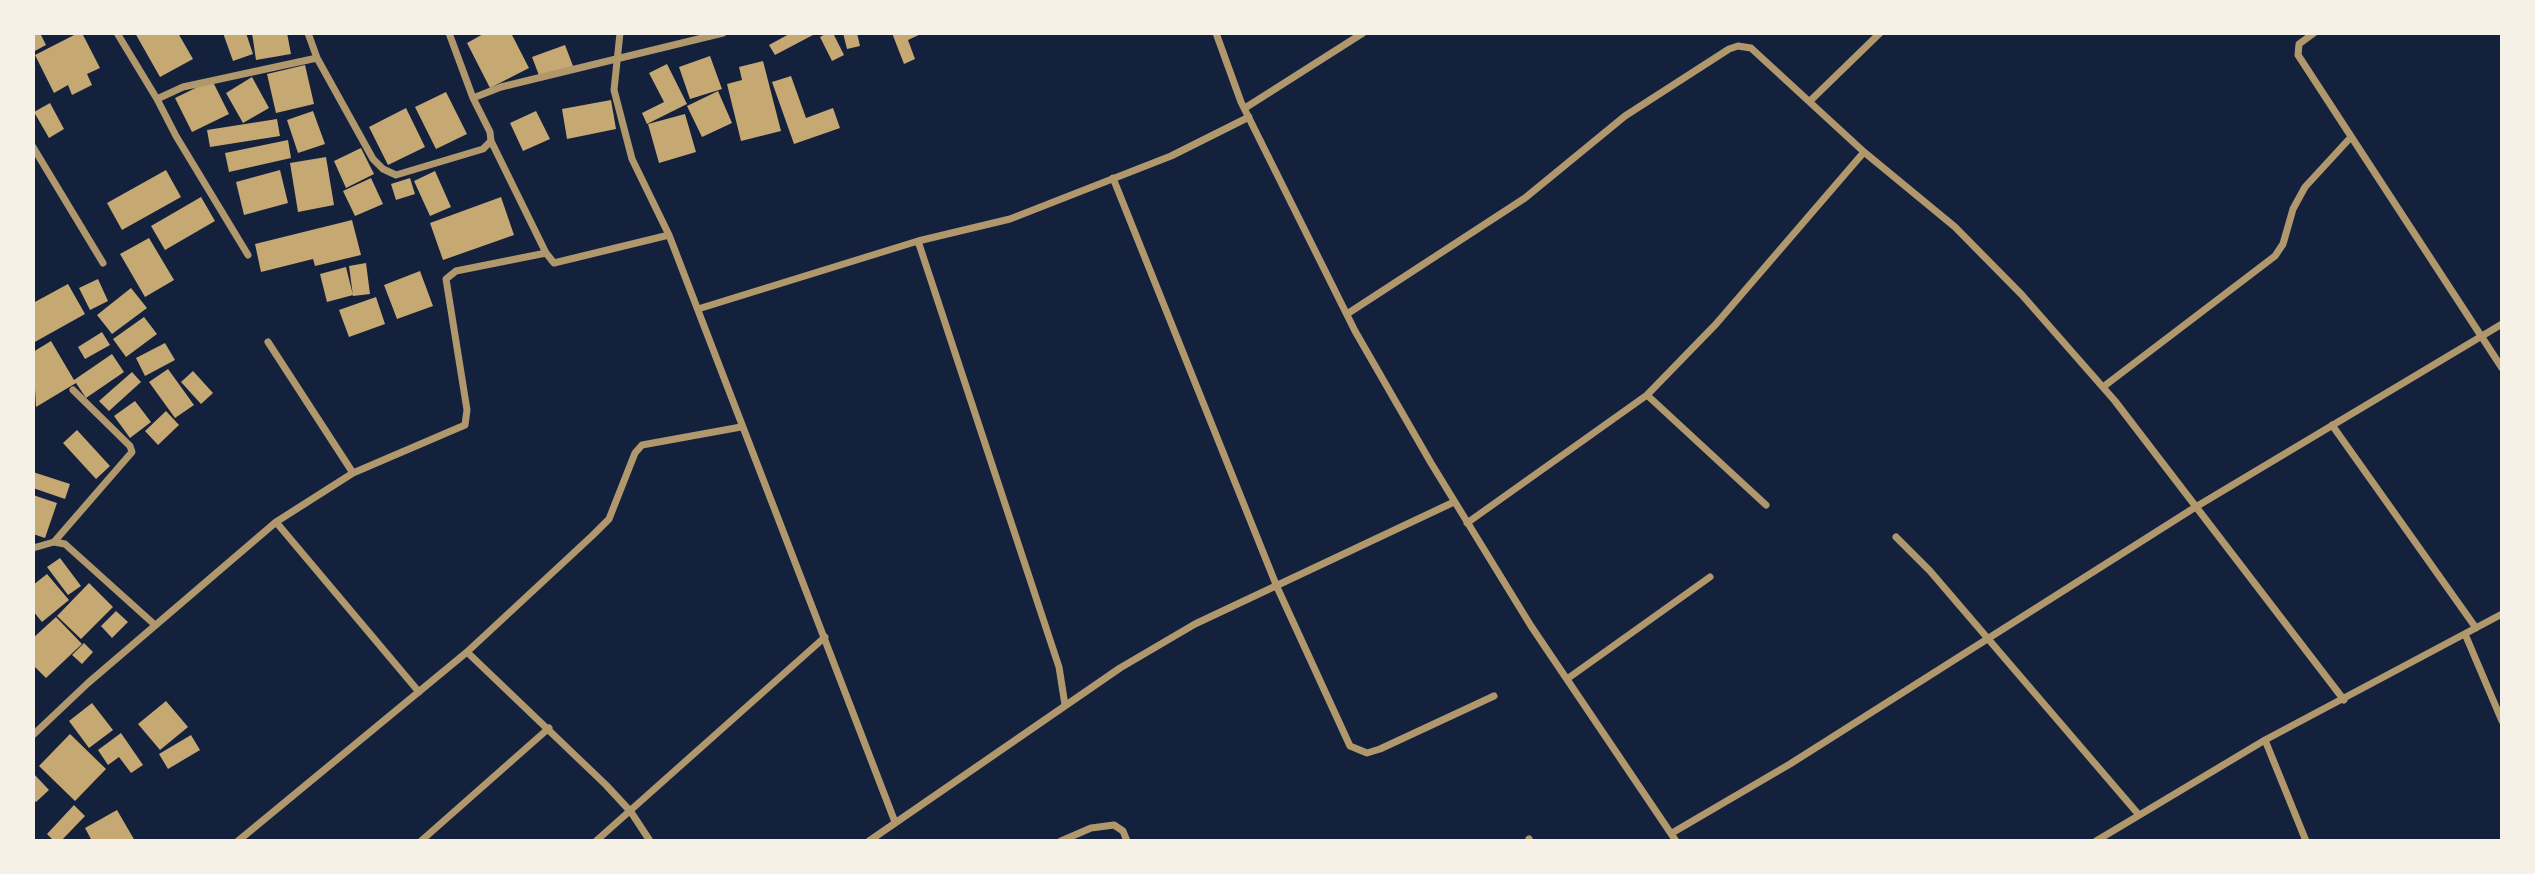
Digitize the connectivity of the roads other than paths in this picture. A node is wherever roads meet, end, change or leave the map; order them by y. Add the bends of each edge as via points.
1 (117, 33) edge
2 (308, 33) edge
3 (449, 33) edge
4 (620, 33) edge
5 (723, 33) edge
6 (1216, 33) edge
7 (1363, 33) edge
8 (1880, 33) edge
9 (2314, 33) edge
10 (317, 58) junction
11 (618, 60) junction
12 (473, 98) junction
13 (157, 99) junction
14 (1810, 102) junction
15 (1245, 108) junction
16 (1249, 117) junction
17 (2351, 137) junction
18 (491, 141) junction
19 (33, 147) edge
20 (1864, 152) junction
21 (1112, 178) junction
22 (669, 235) junction
23 (918, 241) junction
24 (545, 253) junction
25 (248, 255) dead end
26 (103, 263) dead end
27 (698, 309) junction
28 (1347, 314) junction
29 (2502, 324) edge
30 (2480, 336) junction
31 (268, 341) dead end
32 (2502, 368) edge
33 (2103, 387) junction
34 (74, 390) dead end
35 (1647, 395) junction
36 (2332, 425) junction
37 (741, 428) junction
38 (353, 473) junction
39 (1454, 502) junction
40 (1766, 505) dead end
41 (2194, 508) junction
42 (276, 522) junction
43 (1467, 523) junction
44 (1896, 537) dead end
45 (54, 542) junction
46 (33, 548) edge
47 (1710, 577) dead end
48 (1277, 587) junction
49 (2502, 614) edge
50 (155, 625) junction
51 (2476, 628) junction
52 (2465, 634) junction
53 (825, 637) junction
54 (1988, 638) junction
55 (467, 652) junction
56 (1567, 680) junction
57 (419, 692) junction
58 (1494, 696) dead end
59 (2344, 700) junction
60 (1065, 705) junction
61 (2502, 721) edge
62 (549, 728) junction
63 (33, 735) edge
64 (2265, 740) junction
65 (631, 812) junction
66 (2139, 815) junction
67 (895, 822) junction
68 (1674, 837) edge
69 (238, 841) edge
70 (421, 841) edge
71 (596, 841) edge
72 (650, 841) edge
73 (869, 841) edge
74 (1060, 841) edge
75 (1127, 841) edge
76 (2096, 841) edge
77 (2306, 841) edge

1 - 13 street
2 - 10 street
3 - 12 street
4 - 11 street
5 - 11 street
6 - 15 street
7 - 15 street
8 - 14 street
9 - 17 street via 2299,44 2298,55
10 - 13 street via 183,87
10 - 18 street via 383,169 396,175 483,149
11 - 12 street via 501,87
11 - 22 street via 614,90 632,159
12 - 18 street
13 - 25 street
14 - 20 street
14 - 28 street via 1751,48 1728,49 1625,117 1525,198
15 - 16 street
16 - 21 street via 1171,156
16 - 28 street
17 - 30 street
17 - 33 street via 2305,187 2275,256
18 - 24 street
19 - 26 street
20 - 33 street via 1978,248
20 - 35 street via 1716,324
21 - 23 street via 1010,219
21 - 48 street
22 - 24 street via 554,263
22 - 27 street
23 - 27 street
23 - 60 street via 1059,667
24 - 38 street via 456,271 446,279 467,410 465,425
27 - 37 street
28 - 39 street
29 - 30 street
30 - 32 street
30 - 36 street
31 - 38 street
33 - 41 street
34 - 45 street via 132,452
35 - 40 street
35 - 43 street
36 - 41 street
36 - 51 street
37 - 53 street
37 - 55 street via 642,445 609,519
38 - 42 street
39 - 43 street
39 - 48 street
41 - 54 street
41 - 59 street
42 - 50 street
42 - 57 street
43 - 56 street
44 - 54 street
45 - 46 street
45 - 50 street via 65,544
47 - 56 street
48 - 58 street via 1350,746 1367,753 1380,749
48 - 60 street via 1195,624
49 - 51 street
50 - 63 street
51 - 52 street
52 - 59 street
52 - 61 street
53 - 65 street
53 - 67 street
54 - 66 street
54 - 68 street
55 - 57 street
55 - 62 street
56 - 68 street
57 - 69 street
59 - 64 street
60 - 67 street
62 - 65 street
62 - 70 street
64 - 66 street
64 - 77 street
65 - 71 street
65 - 72 street
66 - 76 street
67 - 73 street
74 - 75 street via 1090,828 1114,825

